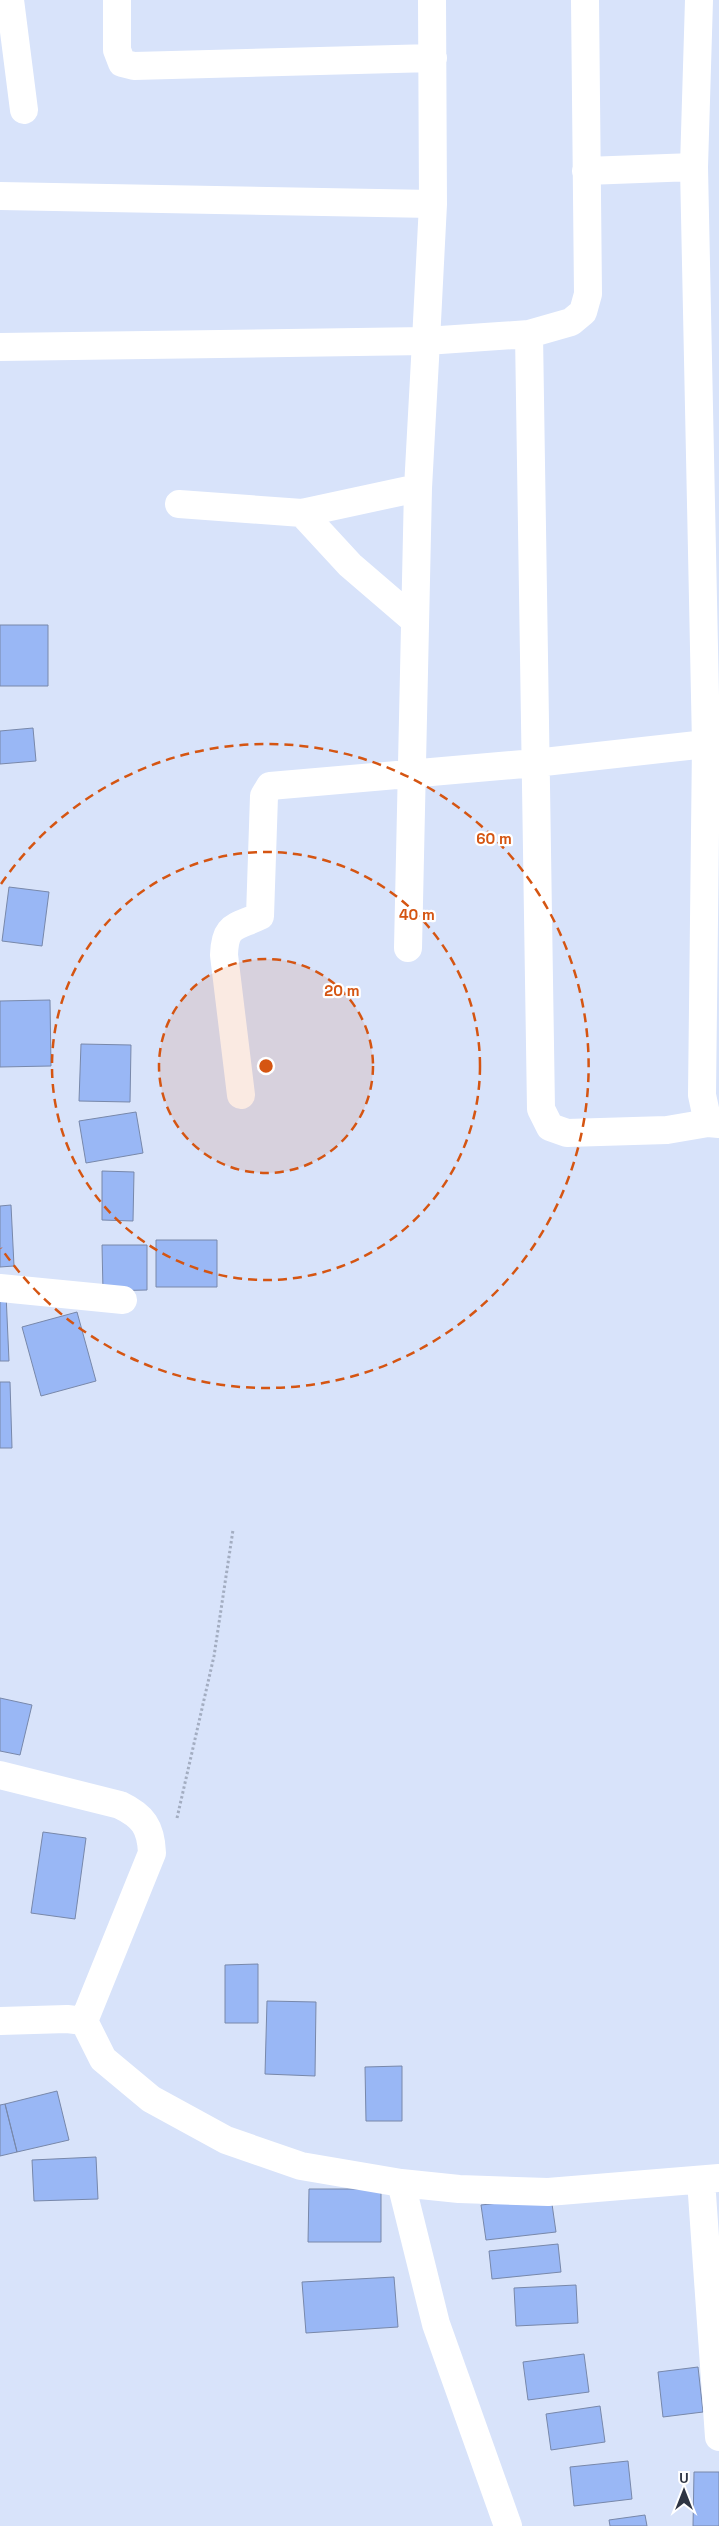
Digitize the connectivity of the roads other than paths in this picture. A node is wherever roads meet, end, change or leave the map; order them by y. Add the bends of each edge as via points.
1 (10, 0) edge
2 (117, 0) edge
3 (432, 0) edge
4 (585, 0) edge
5 (699, 0) edge
6 (433, 58) junction
7 (24, 110) dead end
8 (694, 167) junction
9 (586, 170) junction
10 (0, 196) edge
11 (433, 204) junction
12 (529, 334) junction
13 (426, 341) junction
14 (0, 347) edge
15 (418, 488) junction
16 (179, 504) dead end
17 (302, 513) junction
18 (711, 514) edge
19 (414, 620) junction
20 (706, 744) junction
21 (535, 763) junction
22 (411, 773) junction
23 (408, 948) dead end
24 (241, 1095) dead end
25 (713, 1123) edge
26 (0, 1288) edge
27 (123, 1300) dead end
28 (0, 1775) edge
29 (0, 2021) edge
30 (84, 2021) junction
31 (710, 2179) edge
32 (401, 2184) junction
33 (719, 2437) edge
34 (508, 2526) edge

1 - 7 street
2 - 6 street via 117,50 122,63 134,66
3 - 6 street
4 - 9 street
5 - 8 street
6 - 11 street
8 - 9 street
8 - 18 street
9 - 12 street via 588,294 583,312 571,322
10 - 11 street
11 - 13 street
12 - 13 street
12 - 21 street
13 - 14 street
13 - 15 street
15 - 17 street
15 - 19 street
16 - 17 street
17 - 19 street via 350,565
18 - 20 street
19 - 22 street
20 - 21 street
20 - 25 street via 702,1095
21 - 22 street
21 - 25 street via 541,1109 550,1127 567,1133 667,1130
22 - 23 street
22 - 24 street via 270,786 264,796 260,916 232,928 225,938 224,955
26 - 27 street
28 - 30 street via 120,1805 137,1813 152,1834 152,1853
29 - 30 street
30 - 32 street via 103,2059 151,2099 226,2140 301,2166
31 - 32 street via 548,2192
31 - 33 street
32 - 34 street via 436,2324

